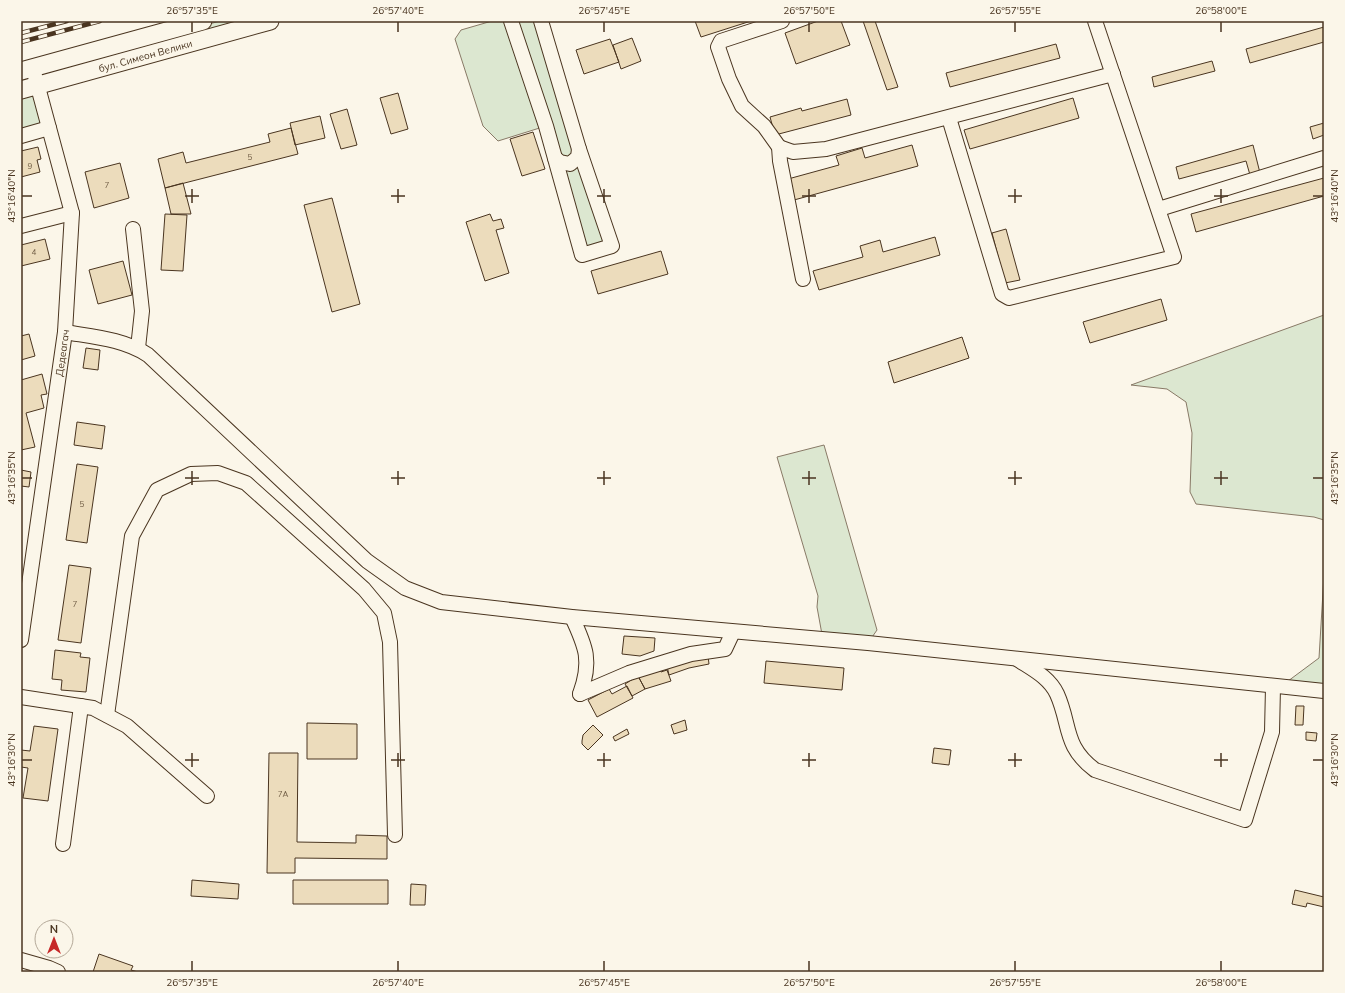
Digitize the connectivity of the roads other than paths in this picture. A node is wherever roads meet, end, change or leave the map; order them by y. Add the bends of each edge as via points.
1 (203, 21) edge
2 (270, 21) edge
3 (511, 21) edge
4 (541, 21) edge
5 (782, 21) edge
6 (1095, 21) edge
7 (27, 70) edge
8 (1113, 74) junction
9 (38, 85) junction
10 (21, 90) edge
11 (949, 118) junction
12 (49, 128) junction
13 (21, 136) edge
14 (779, 147) junction
15 (579, 150) junction
16 (555, 158) junction
17 (1324, 158) edge
18 (1159, 209) junction
19 (72, 213) junction
20 (21, 226) edge
21 (134, 229) dead end
22 (803, 279) dead end
23 (65, 332) junction
24 (138, 348) junction
25 (572, 617) junction
26 (733, 632) junction
27 (21, 640) edge
28 (1015, 658) junction
29 (1273, 687) junction
30 (1324, 691) edge
31 (21, 696) edge
32 (81, 706) junction
33 (107, 714) junction
34 (207, 796) dead end
35 (395, 836) dead end
36 (63, 844) dead end
37 (21, 961) edge
38 (32, 972) edge
39 (58, 972) edge

1 - 7 main road, бул. Симеон Велики
2 - 9 main road, бул. Симеон Велики
3 - 16 street
4 - 15 street
5 - 14 street via 721,41 718,47 742,106 764,126
6 - 8 street
7 - 9 street, Дедеагач
8 - 11 street
8 - 18 street
9 - 10 main road, бул. Симеон Велики
9 - 12 street, Дедеагач
11 - 14 street via 826,150 793,152
11 - 18 street via 1002,294 1009,298 1174,257
12 - 13 street
12 - 19 street, Дедеагач
14 - 22 street
15 - 16 street via 578,157 570,164
15 - 16 street via 612,246 582,255
17 - 18 street
19 - 20 street
19 - 23 street, Дедеагач
21 - 24 street via 142,311
23 - 24 street via 119,341
23 - 27 street, Дедеагач
24 - 25 street via 154,360 366,561 405,588 441,602
25 - 26 street
25 - 26 street via 584,642 587,663 587,677 580,694 629,672 691,654 725,649
26 - 28 street
28 - 29 street
28 - 29 street via 1046,679 1056,693 1072,744 1082,761 1095,770 1245,820 1272,732
29 - 30 street
31 - 32 street
32 - 33 street
32 - 36 street
33 - 34 street via 127,726
33 - 35 street via 132,536 157,490 191,474 218,473 246,483 364,589 384,613 390,642
37 - 38 street
37 - 39 street

